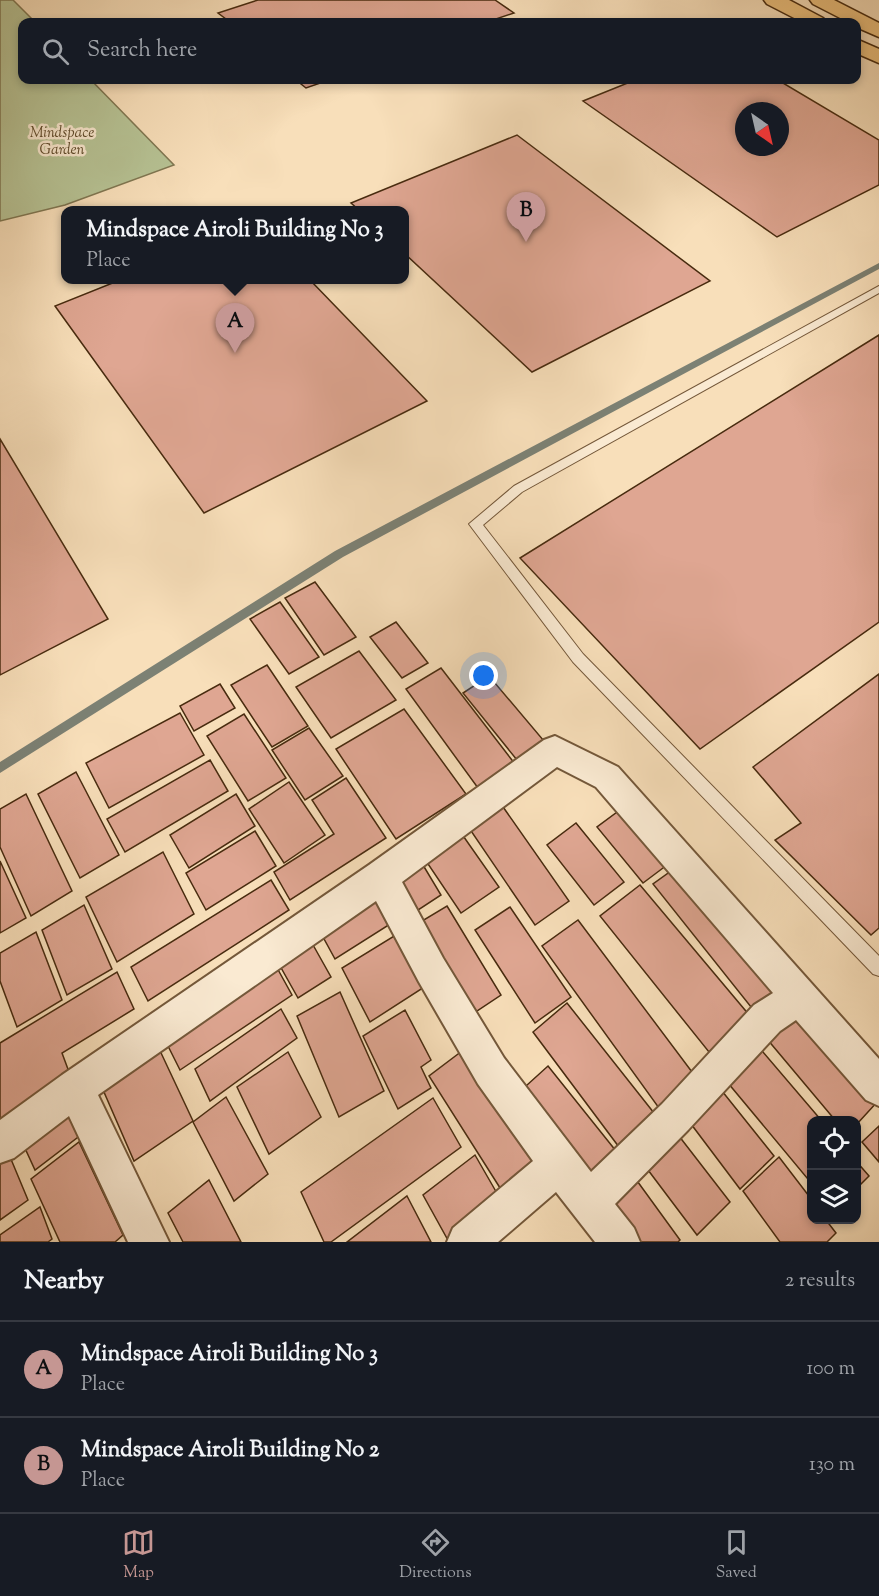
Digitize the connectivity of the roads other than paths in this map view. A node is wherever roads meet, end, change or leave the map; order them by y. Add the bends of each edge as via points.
1 (774, 0) edge
2 (820, 0) edge
3 (808, 18) edge
4 (854, 18) edge
5 (861, 22) edge
6 (879, 31) edge
7 (861, 48) edge
8 (879, 57) edge
9 (879, 289) edge
10 (381, 877) junction
11 (879, 968) edge
12 (798, 997) junction
13 (75, 1088) junction
14 (879, 1088) edge
15 (0, 1144) edge
16 (560, 1165) junction
17 (589, 1202) junction
18 (148, 1242) edge
19 (467, 1242) edge
20 (620, 1242) edge

1 - 3 main road
2 - 4 main road
5 - 6 main road
7 - 8 main road
9 - 11 lane via 518,489 474,524 578,658
10 - 12 street via 555,750 607,777
10 - 13 street
10 - 16 street via 491,1071
12 - 14 street
12 - 17 street via 767,1018
13 - 15 street
13 - 18 street
16 - 17 street
16 - 19 street
17 - 20 street

